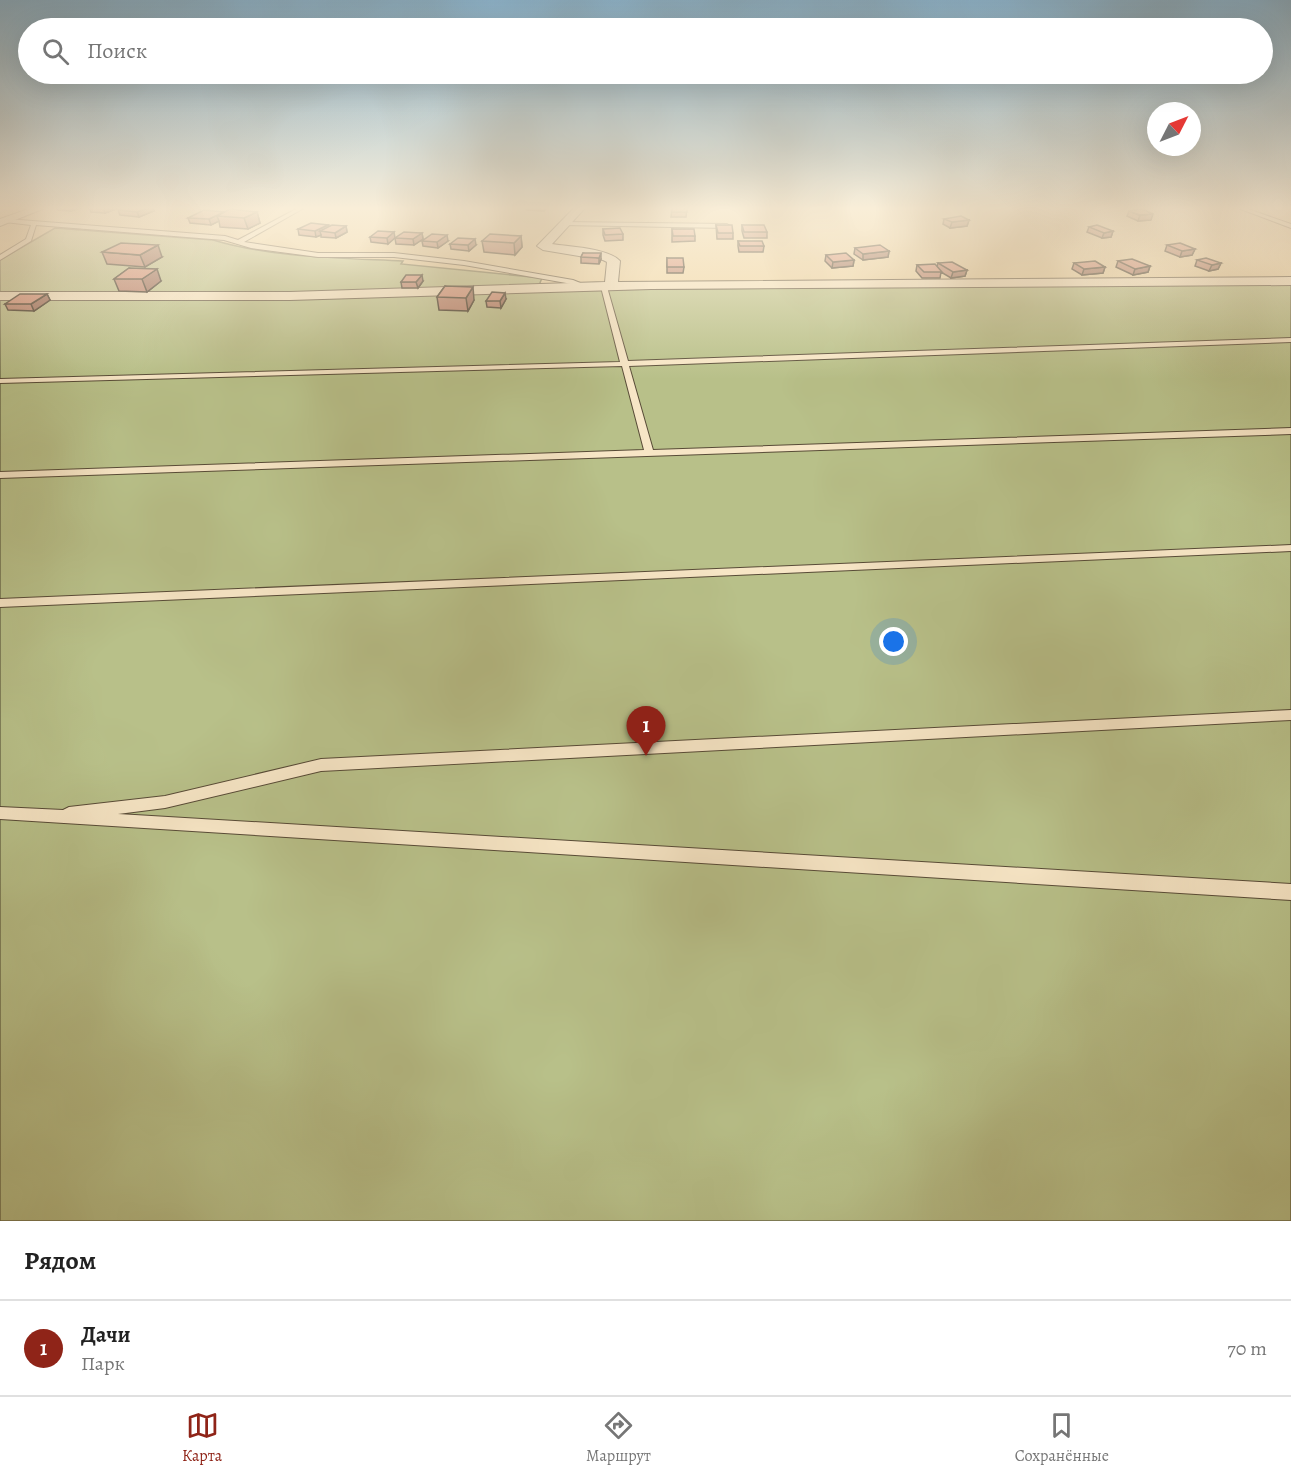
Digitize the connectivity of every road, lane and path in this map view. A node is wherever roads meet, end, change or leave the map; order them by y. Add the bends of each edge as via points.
1 (475, 265) edge
2 (613, 265) edge
3 (1291, 281) edge
4 (608, 286) junction
5 (587, 287) junction
6 (0, 296) edge
7 (1291, 340) edge
8 (624, 364) junction
9 (0, 381) edge
10 (1291, 431) edge
11 (649, 453) junction
12 (0, 475) edge
13 (1291, 548) edge
14 (0, 603) edge
15 (1291, 715) edge
16 (0, 813) edge
17 (34, 816) junction
18 (1291, 892) edge

1 - 5 lane
2 - 4 street
3 - 4 street
4 - 5 street
4 - 8 lane
5 - 6 street via 290,297
7 - 8 lane
8 - 9 lane
8 - 11 lane
10 - 11 lane
11 - 12 lane
13 - 14 lane
15 - 17 lane via 321,765 165,802
16 - 17 lane
17 - 18 lane

